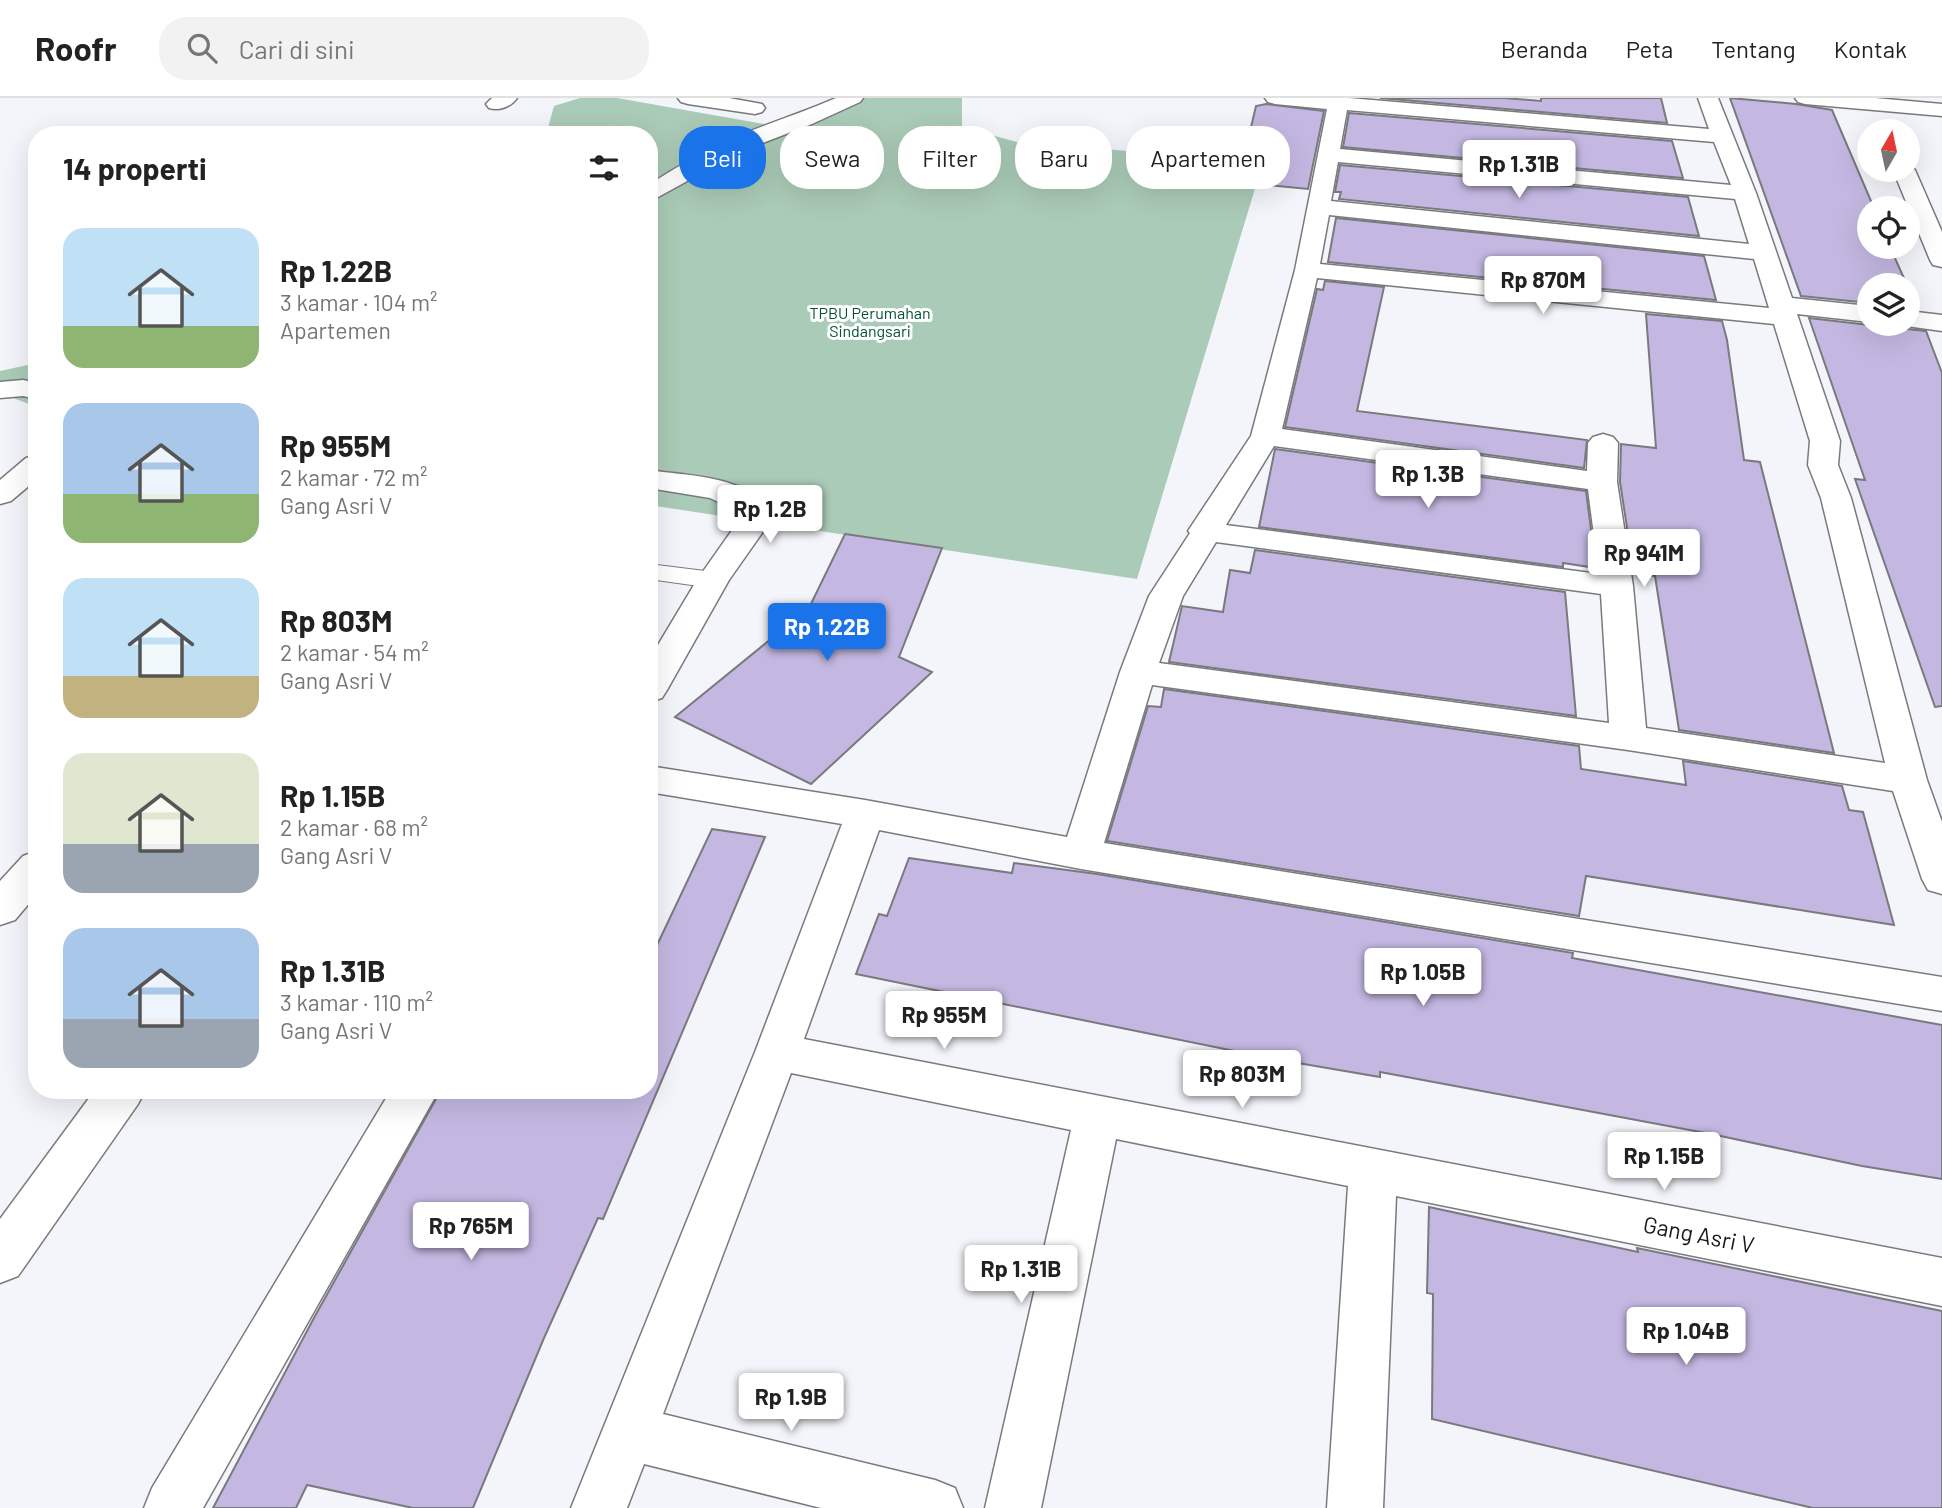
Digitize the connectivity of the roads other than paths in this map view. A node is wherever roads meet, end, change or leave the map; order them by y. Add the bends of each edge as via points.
1 (688, 98) edge
2 (853, 98) edge
3 (1275, 98) edge
4 (1708, 98) edge
5 (1805, 98) edge
6 (1339, 101) edge
7 (755, 108) dead end
8 (1877, 108) edge
9 (1942, 110) edge
10 (1722, 136) junction
11 (1331, 155) junction
12 (1909, 182) edge
13 (658, 189) edge
14 (1745, 193) junction
15 (1320, 207) junction
16 (1765, 253) junction
17 (1942, 260) edge
18 (1307, 270) junction
19 (1783, 311) junction
20 (1857, 314) edge
21 (1920, 320) edge
22 (1942, 323) edge
23 (28, 389) edge
24 (0, 390) edge
25 (1266, 436) junction
26 (1603, 443) dead end
27 (28, 472) edge
28 (658, 481) edge
29 (1602, 482) junction
30 (0, 495) edge
31 (28, 498) edge
32 (1204, 531) junction
33 (658, 571) edge
34 (713, 580) junction
35 (1617, 586) junction
36 (1138, 671) junction
37 (658, 675) edge
38 (1628, 738) junction
39 (658, 780) edge
40 (1908, 780) junction
41 (865, 814) junction
42 (1081, 854) junction
43 (28, 876) edge
44 (1942, 879) edge
45 (0, 909) edge
46 (1942, 994) edge
47 (777, 1052) junction
48 (116, 1099) edge
49 (410, 1099) edge
50 (1097, 1116) junction
51 (1373, 1171) junction
52 (0, 1260) edge
53 (1942, 1282) edge
54 (629, 1433) junction
55 (172, 1508) edge
56 (599, 1508) edge
57 (935, 1508) edge
58 (1013, 1508) edge
59 (1356, 1508) edge

1 - 7 street
2 - 13 street via 734,146
3 - 6 street
4 - 10 street
5 - 8 street
6 - 10 street
6 - 11 street
8 - 9 street
10 - 14 street
11 - 14 street
11 - 15 street
12 - 17 street
14 - 16 street
15 - 16 street
15 - 18 street
16 - 19 street
18 - 19 street
18 - 25 street
19 - 20 street
19 - 40 street via 1825,441 1822,465 1836,498
21 - 22 street
23 - 24 street
25 - 29 street
25 - 32 street
26 - 29 street
27 - 30 street
28 - 34 street via 746,500 753,509 751,526
29 - 35 street
30 - 31 street
32 - 35 street
32 - 36 street via 1166,596
33 - 34 lane
34 - 37 street
35 - 38 street
36 - 38 street
36 - 42 street
38 - 40 street
39 - 41 street
40 - 44 street
41 - 42 street
41 - 47 street
42 - 46 street
43 - 45 street
47 - 50 street, Gang Asri V
47 - 54 street
48 - 52 street
49 - 55 street
50 - 51 street, Gang Asri V
50 - 58 street
51 - 53 street, Gang Asri V
51 - 59 street
54 - 56 street
54 - 57 street

